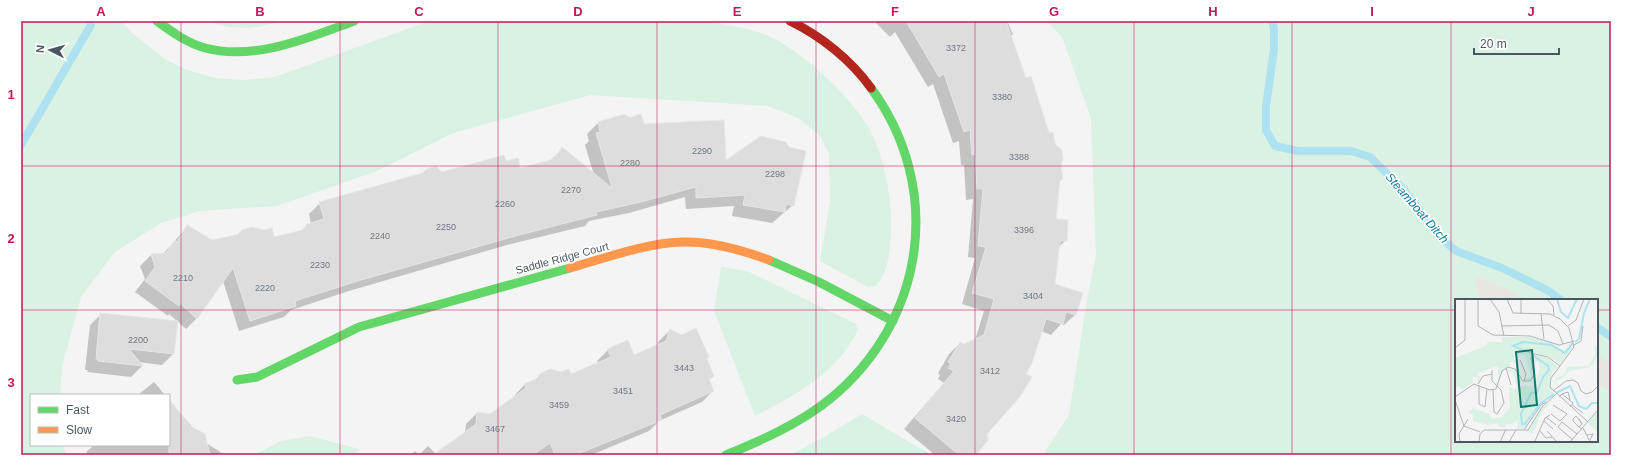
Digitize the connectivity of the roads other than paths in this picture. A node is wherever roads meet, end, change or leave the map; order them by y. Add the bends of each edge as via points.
1 (157, 21) edge
2 (354, 21) edge
3 (790, 21) edge
4 (893, 321) junction
5 (237, 380) dead end
6 (726, 455) edge

1 - 2 street via 187,42 211,50 238,52 281,47
3 - 4 street via 826,43 869,83 888,112 901,139 911,172 916,203 916,236 912,266
4 - 5 street, Saddle Ridge Court via 770,259 716,245 685,242 652,246 391,317 359,327 257,377
4 - 6 street via 857,374 836,395 789,426

